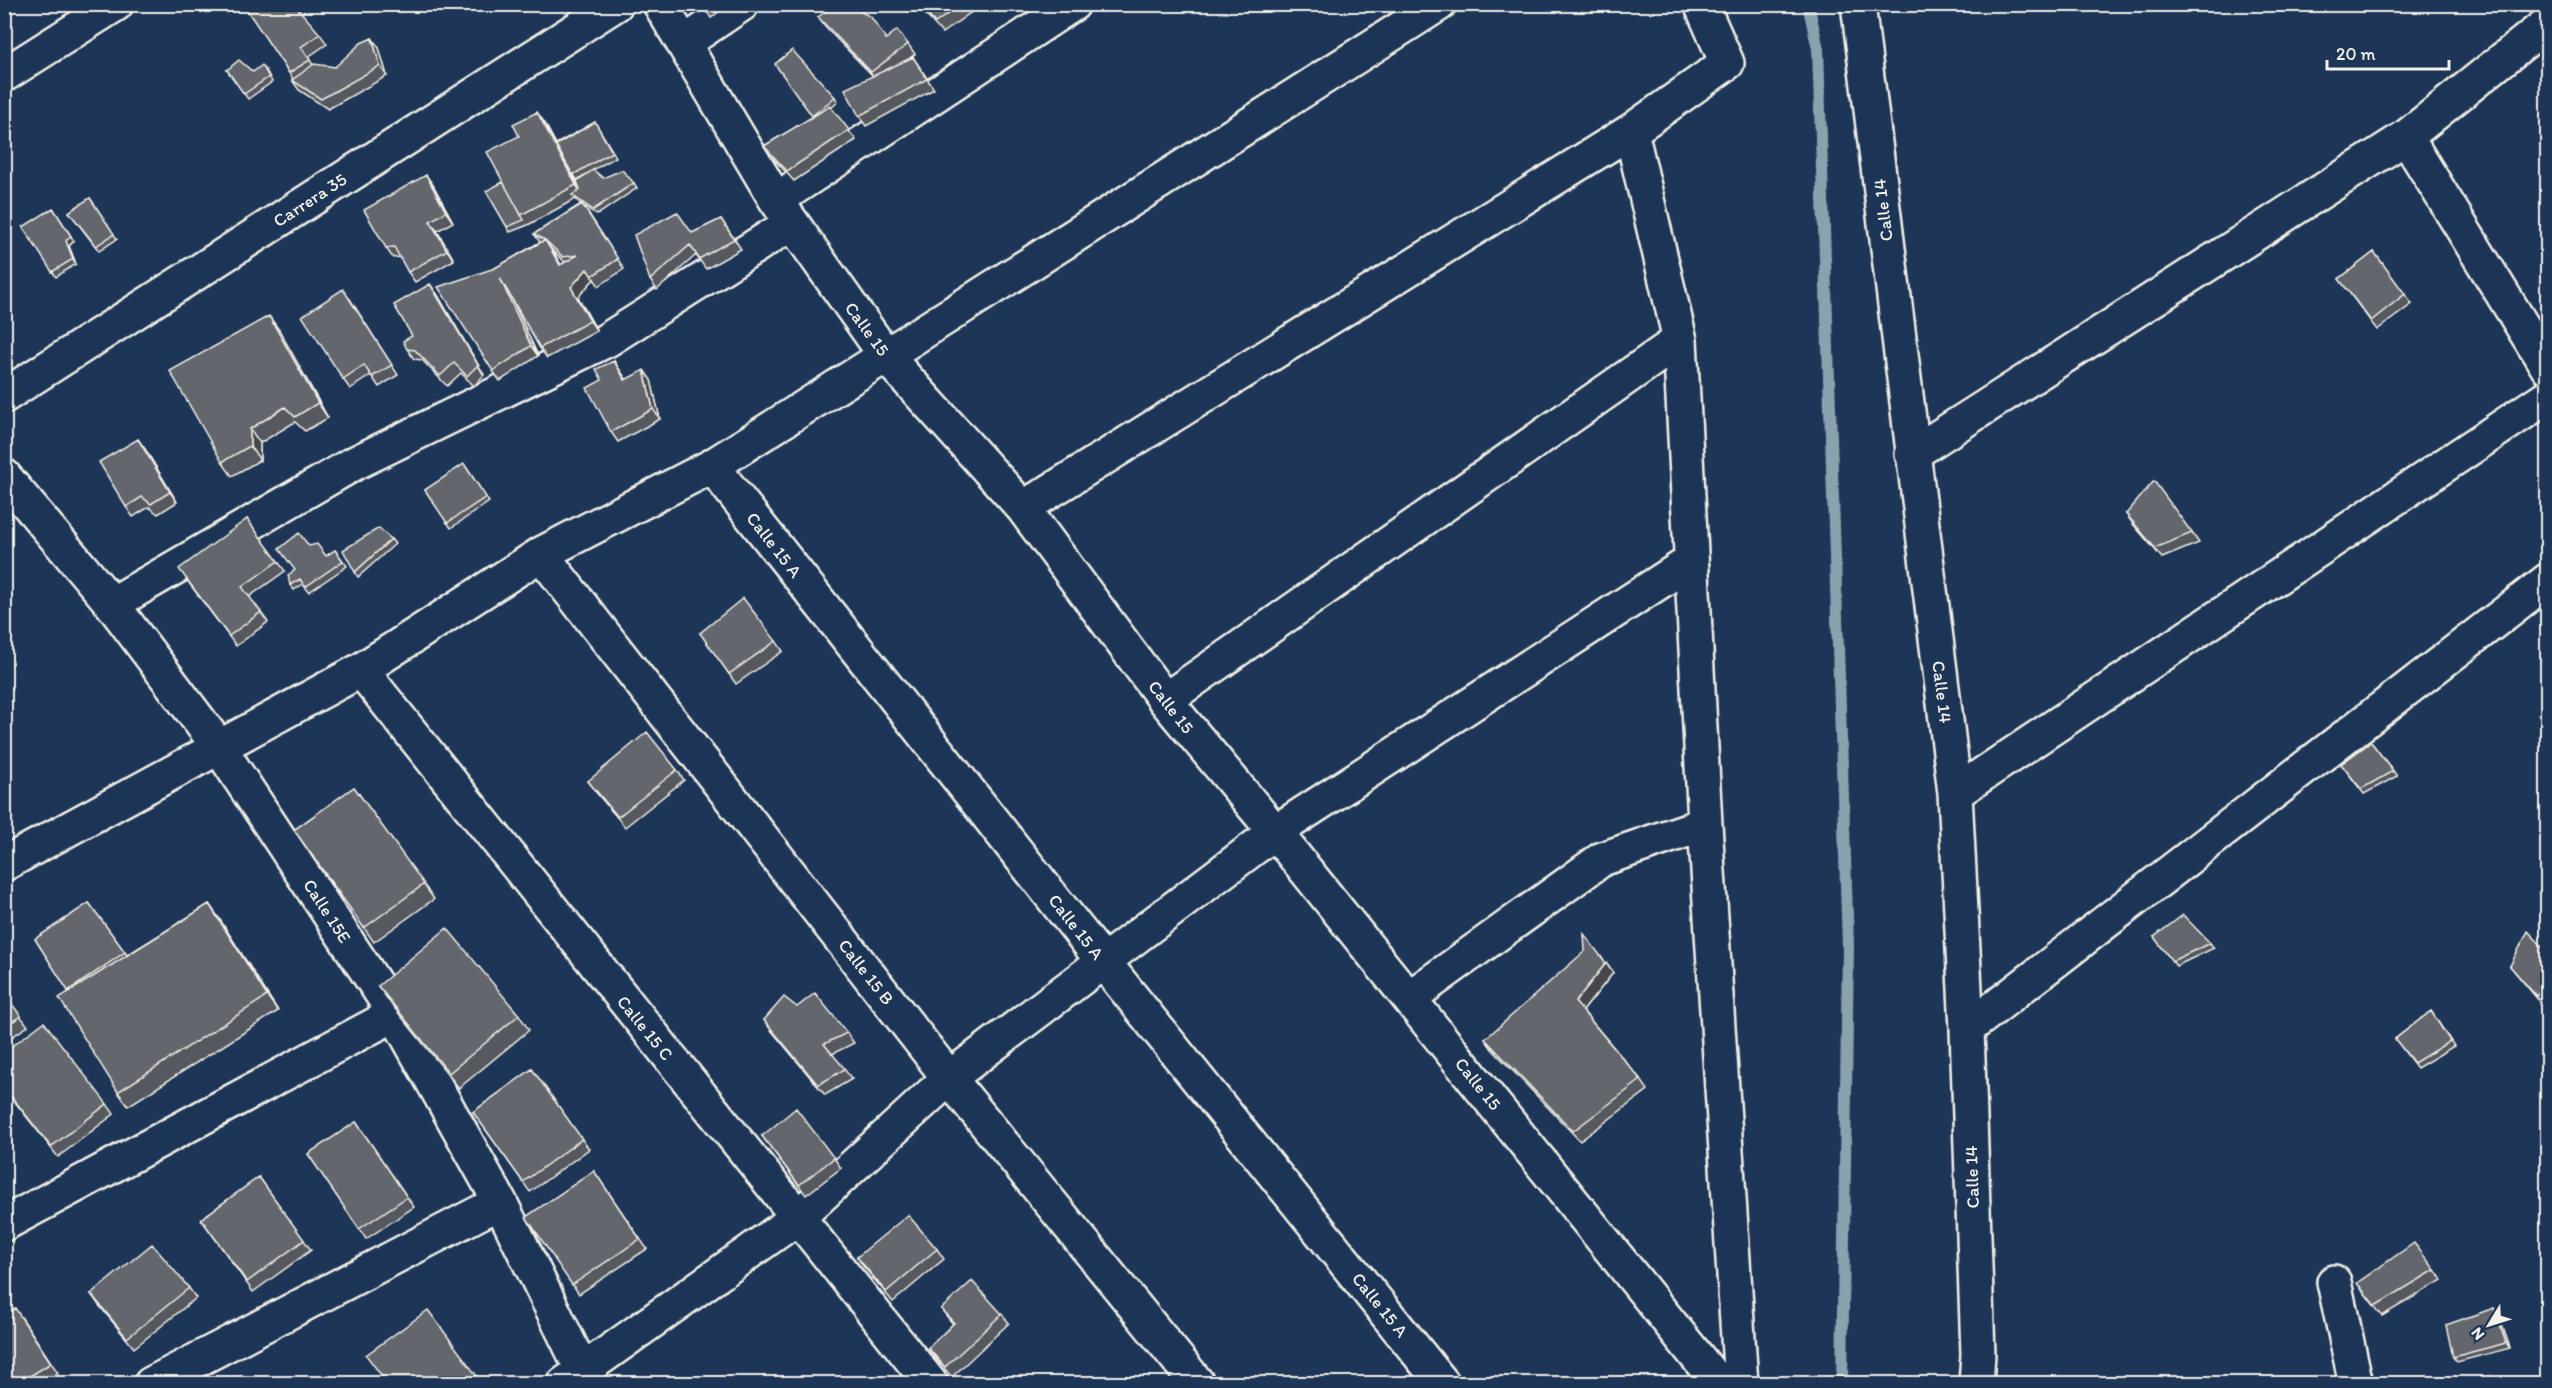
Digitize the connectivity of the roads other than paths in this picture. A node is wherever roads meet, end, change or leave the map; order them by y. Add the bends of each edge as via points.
1 (116, 4) edge
2 (616, 4) edge
3 (660, 4) edge
4 (742, 4) edge
5 (1073, 4) edge
6 (1438, 4) edge
7 (1701, 4) edge
8 (1858, 4) edge
9 (2547, 23) edge
10 (684, 43) junction
11 (4, 75) edge
12 (1631, 131) junction
13 (2406, 137) junction
14 (784, 212) junction
15 (1680, 340) junction
16 (885, 356) junction
17 (2547, 368) edge
18 (4, 396) edge
19 (2547, 396) edge
20 (1912, 454) junction
21 (712, 466) junction
22 (4, 477) edge
23 (1023, 508) junction
24 (541, 554) junction
25 (1690, 562) junction
26 (2547, 580) edge
27 (112, 604) junction
28 (361, 670) junction
29 (1164, 700) junction
30 (219, 747) junction
31 (1955, 793) junction
32 (1705, 824) junction
33 (1275, 832) junction
34 (4, 864) edge
35 (1102, 960) junction
36 (1408, 998) junction
37 (394, 1014) junction
38 (1967, 1029) junction
39 (949, 1078) junction
40 (500, 1202) junction
41 (797, 1218) junction
42 (4, 1224) edge
43 (2334, 1282) dead end
44 (579, 1379) edge
45 (151, 1383) edge
46 (932, 1383) edge
47 (1198, 1383) edge
48 (1443, 1383) edge
49 (1719, 1383) edge
50 (1742, 1383) edge
51 (1976, 1383) edge
52 (2356, 1383) edge

1 - 11 street
2 - 18 street, Carrera 35
3 - 10 street, Calle 15
4 - 10 street
5 - 14 street
6 - 16 street
7 - 12 street via 1727,63
8 - 20 street, Calle 14
9 - 13 street
10 - 14 street, Calle 15
12 - 15 street
12 - 23 street
13 - 17 street
13 - 20 street
14 - 16 street, Calle 15
14 - 27 street via 607,340 353,464
15 - 25 street
15 - 29 street
16 - 21 street
16 - 23 street, Calle 15
19 - 31 street
20 - 31 street, Calle 14
21 - 24 street
21 - 35 street, Calle 15 A
22 - 27 street, Calle 15E
23 - 29 street, Calle 15
24 - 28 street
24 - 39 street, Calle 15 B
25 - 32 street
25 - 33 street
26 - 38 street
27 - 30 street, Calle 15E
28 - 30 street
28 - 41 street, Calle 15 C
29 - 33 street, Calle 15
30 - 34 street
30 - 37 street, Calle 15E
31 - 38 street, Calle 14
32 - 36 street via 1602,859
32 - 50 street
33 - 35 street
33 - 36 street, Calle 15
35 - 39 street
35 - 48 street, Calle 15 A
36 - 49 street, Calle 15
37 - 40 street, Calle 15E
37 - 42 street
38 - 51 street, Calle 14
39 - 41 street
39 - 47 street, Calle 15 B
40 - 44 street, Calle 15E
40 - 45 street
41 - 44 street
41 - 46 street, Calle 15 C
43 - 52 street

